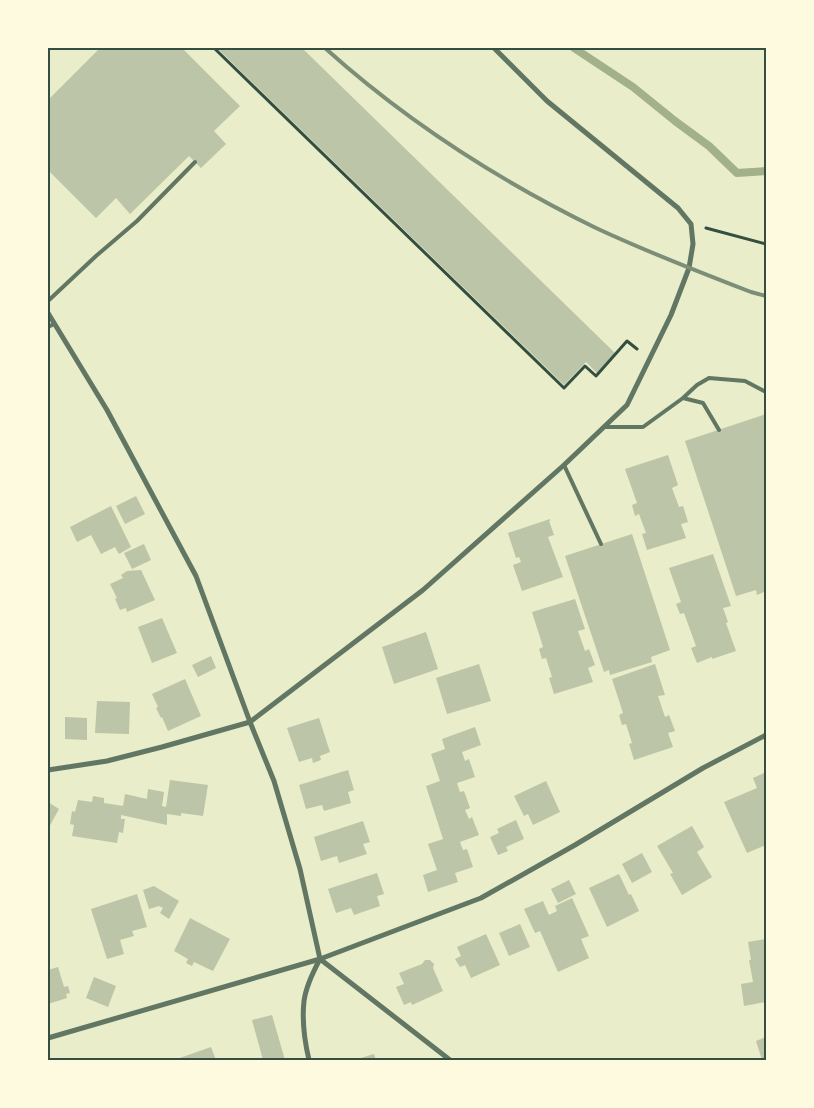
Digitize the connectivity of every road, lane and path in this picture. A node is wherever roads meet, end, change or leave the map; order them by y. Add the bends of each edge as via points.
1 (214, 48) edge
2 (494, 48) edge
3 (194, 162) dead end
4 (690, 224) junction
5 (766, 244) edge
6 (48, 301) edge
7 (48, 313) edge
8 (54, 324) junction
9 (48, 327) edge
10 (649, 360) junction
11 (766, 392) edge
12 (683, 398) junction
13 (604, 427) junction
14 (719, 430) dead end
15 (564, 465) junction
16 (601, 544) dead end
17 (250, 722) junction
18 (766, 735) edge
19 (48, 770) edge
20 (320, 960) junction
21 (48, 1038) edge
22 (309, 1060) edge
23 (450, 1060) edge

1 - 10 path via 564,388 585,366 596,376 627,341
2 - 4 street via 547,101 678,208
3 - 6 lane via 137,221
4 - 5 path
4 - 10 street via 693,244 689,268
7 - 8 street
8 - 9 lane
8 - 17 street via 107,410 196,576
10 - 13 street via 626,405
11 - 12 lane via 744,381 709,378
12 - 13 lane via 643,426
12 - 14 lane via 703,403
13 - 15 street
15 - 16 lane
15 - 17 street via 423,590
17 - 19 street via 162,748
17 - 20 street via 274,781 300,869
18 - 20 street via 703,768 482,898
20 - 21 street
20 - 22 street via 310,978 304,1001 305,1043
20 - 23 street

